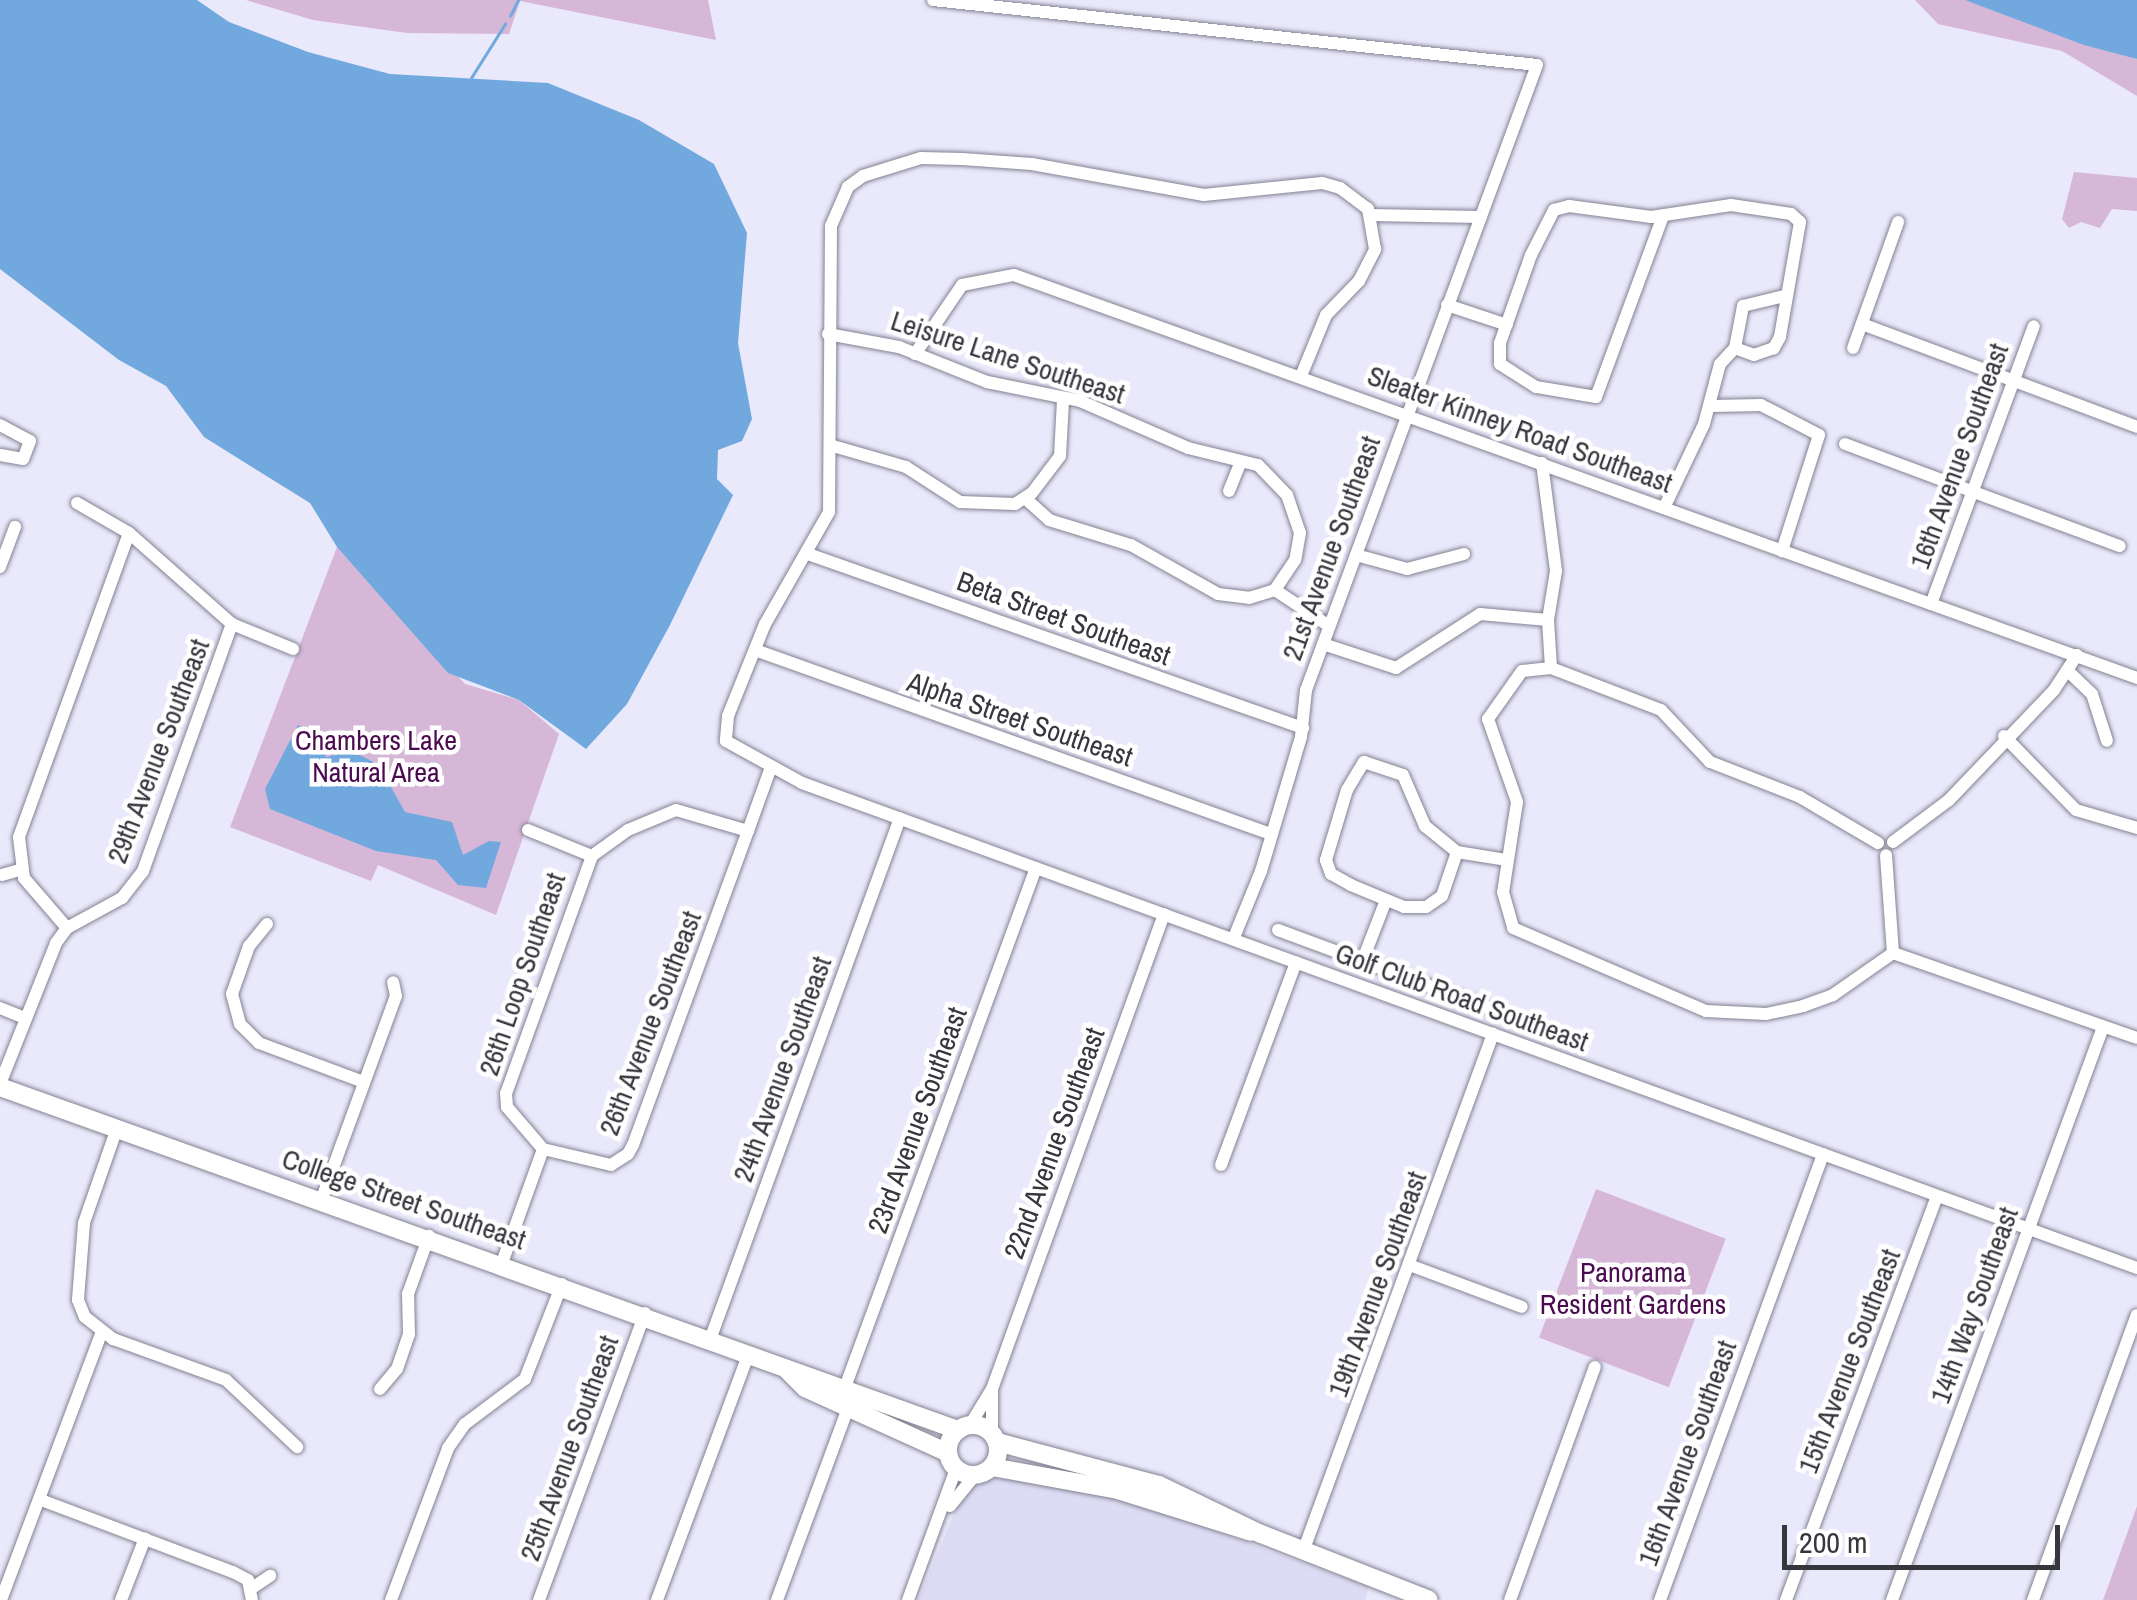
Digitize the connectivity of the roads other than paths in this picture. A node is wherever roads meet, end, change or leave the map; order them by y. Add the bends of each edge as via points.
1 (934, 0) edge
2 (1370, 215) junction
3 (1662, 216) junction
4 (1481, 218) junction
5 (1898, 222) dead end
6 (1784, 296) junction
7 (1447, 304) junction
8 (1862, 324) junction
9 (1507, 326) junction
10 (2034, 326) dead end
11 (828, 334) junction
12 (1735, 348) junction
13 (1853, 348) dead end
14 (915, 354) junction
15 (1301, 376) junction
16 (2013, 382) junction
17 (1063, 400) junction
18 (1710, 406) junction
19 (1408, 412) junction
20 (0, 425) edge
21 (2137, 426) edge
22 (1844, 444) dead end
23 (834, 446) junction
24 (0, 455) edge
25 (1242, 462) junction
26 (1542, 463) junction
27 (1229, 491) dead end
28 (1972, 493) junction
29 (1026, 499) junction
30 (76, 503) dead end
31 (1664, 508) junction
32 (15, 526) dead end
33 (129, 532) junction
34 (2120, 546) dead end
35 (1782, 551) junction
36 (808, 554) junction
37 (1464, 554) dead end
38 (1356, 555) junction
39 (0, 567) edge
40 (1275, 590) junction
41 (1931, 604) junction
42 (1548, 620) junction
43 (232, 624) junction
44 (1329, 626) junction
45 (1323, 644) junction
46 (292, 649) dead end
47 (755, 650) junction
48 (2077, 655) junction
49 (2137, 661) edge
50 (1551, 668) junction
51 (2068, 671) junction
52 (2134, 677) edge
53 (1303, 728) junction
54 (2004, 736) junction
55 (2107, 741) dead end
56 (771, 767) junction
57 (900, 818) junction
58 (2137, 828) edge
59 (528, 830) dead end
60 (748, 830) junction
61 (1268, 833) junction
62 (1878, 842) dead end
63 (1457, 852) junction
64 (592, 856) junction
65 (1507, 860) junction
66 (1036, 868) junction
67 (20, 870) junction
68 (2, 874) edge
69 (122, 898) junction
70 (1386, 900) junction
71 (131, 911) dead end
72 (1164, 914) junction
73 (267, 924) dead end
74 (68, 928) junction
75 (1278, 930) dead end
76 (1233, 940) junction
77 (1893, 953) junction
78 (1296, 962) junction
79 (1362, 962) junction
80 (394, 982) dead end
81 (0, 1008) edge
82 (1492, 1009) dead end
83 (25, 1018) junction
84 (2103, 1028) junction
85 (1493, 1034) junction
86 (2137, 1038) edge
87 (364, 1082) junction
88 (0, 1086) edge
89 (117, 1128) junction
90 (543, 1150) junction
91 (1822, 1154) junction
92 (1221, 1165) dead end
93 (1937, 1196) junction
94 (322, 1198) junction
95 (2028, 1229) junction
96 (429, 1236) junction
97 (502, 1262) junction
98 (1412, 1266) junction
99 (2137, 1268) edge
100 (562, 1284) junction
101 (1522, 1307) dead end
102 (644, 1314) junction
103 (2137, 1315) edge
104 (102, 1332) junction
105 (711, 1337) junction
106 (748, 1353) junction
107 (1595, 1367) dead end
108 (380, 1389) dead end
109 (992, 1390) junction
110 (846, 1399) junction
111 (964, 1428) junction
112 (994, 1438) junction
113 (297, 1447) dead end
114 (952, 1461) junction
115 (984, 1471) junction
116 (41, 1500) junction
117 (945, 1512) junction
118 (1261, 1534) junction
119 (144, 1538) junction
120 (1304, 1549) junction
121 (270, 1576) dead end
122 (252, 1594) edge
123 (1422, 1599) edge
124 (1, 1600) edge
125 (121, 1600) edge
126 (392, 1600) edge
127 (539, 1600) edge
128 (657, 1600) edge
129 (777, 1600) edge
130 (908, 1600) edge
131 (1510, 1600) edge
132 (1660, 1600) edge
133 (1786, 1600) edge
134 (1892, 1600) edge
135 (2033, 1600) edge

1 - 4 street, 21st Avenue Southeast via 1536,65
2 - 4 street
2 - 11 street via 1356,197 1322,184 1204,195 1018,162 921,158 881,166 848,187 837,206
2 - 15 street via 1370,264 1326,315
3 - 6 street via 1732,204 1792,214 1800,222
3 - 9 street via 1554,210
3 - 9 street via 1596,397 1513,376 1500,364
4 - 7 street, 21st Avenue Southeast
5 - 8 street
6 - 12 street via 1744,306
6 - 12 street via 1774,348 1754,355
7 - 9 street
7 - 19 street, 21st Avenue Southeast
8 - 13 street
8 - 16 street
10 - 16 street, 16th Avenue Southeast
11 - 14 street, Leisure Lane Southeast
11 - 23 street
12 - 18 street via 1720,364
14 - 15 street, Sleater Kinney Road Southeast via 962,284 1014,275
14 - 17 street, Leisure Lane Southeast via 986,382
15 - 19 street, Sleater Kinney Road Southeast
16 - 21 street
16 - 28 street, 16th Avenue Southeast
17 - 25 street, Leisure Lane Southeast
17 - 29 street via 1060,456
18 - 31 street
18 - 35 street via 1762,405 1814,430 1820,442
19 - 26 street, Sleater Kinney Road Southeast
19 - 38 street, 21st Avenue Southeast
20 - 24 street via 30,441 23,458
22 - 28 street
23 - 29 street via 906,467 960,502
23 - 36 street via 829,512
25 - 27 street
25 - 40 street, Leisure Lane Southeast via 1275,478 1296,516 1299,550
26 - 31 street, Sleater Kinney Road Southeast
26 - 42 street via 1556,570
28 - 34 street
28 - 41 street, 16th Avenue Southeast
29 - 40 street via 1049,520 1130,544 1218,594 1250,598
30 - 33 street
31 - 35 street, Sleater Kinney Road Southeast
32 - 39 street
33 - 43 street
33 - 67 street via 22,825
35 - 41 street, Sleater Kinney Road Southeast
36 - 47 street
36 - 53 street, Beta Street Southeast
37 - 38 street via 1406,569
38 - 44 street, 21st Avenue Southeast
40 - 44 street
41 - 48 street, Sleater Kinney Road Southeast
42 - 45 street via 1480,614 1396,668
42 - 50 street
43 - 46 street
43 - 69 street, 29th Avenue Southeast via 147,859
44 - 45 street, 21st Avenue Southeast
45 - 53 street, 21st Avenue Southeast via 1302,704
47 - 56 street, Golf Club Road Southeast via 723,734
47 - 61 street, Alpha Street Southeast
48 - 51 street
48 - 52 street, Sleater Kinney Road Southeast
49 - 52 street
50 - 62 street via 1661,710 1710,762 1800,797
50 - 65 street via 1522,671 1488,719 1518,802
51 - 54 street
51 - 55 street via 2092,694
53 - 61 street, 21st Avenue Southeast
54 - 58 street via 2076,810
54 - 77 street via 1928,821 1890,848
56 - 57 street, Golf Club Road Southeast
56 - 60 street, 26th Avenue Southeast
57 - 66 street, Golf Club Road Southeast
57 - 105 street, 24th Avenue Southeast
59 - 64 street
60 - 64 street, 26th Loop Southeast via 676,810 628,830
60 - 90 street, 26th Avenue Southeast via 628,1154 612,1165
61 - 76 street, 21st Avenue Southeast via 1262,872
63 - 65 street
63 - 70 street via 1437,903 1404,907
63 - 70 street via 1425,826 1403,774 1364,762 1347,790 1326,860 1332,874
64 - 90 street, 26th Loop Southeast via 506,1093 506,1107
65 - 77 street via 1503,892 1514,928 1706,1011 1766,1014 1802,1006 1833,995
66 - 72 street, Golf Club Road Southeast
66 - 110 street, 23rd Avenue Southeast
67 - 68 street
67 - 74 street
69 - 71 street
69 - 74 street, 29th Avenue Southeast
70 - 79 street
72 - 76 street, Golf Club Road Southeast
72 - 109 street, 22nd Avenue Southeast
73 - 87 street via 250,946 232,994 235,1016 259,1043
74 - 83 street
75 - 79 street
76 - 78 street, Golf Club Road Southeast
77 - 84 street
78 - 85 street, Golf Club Road Southeast
78 - 92 street
79 - 82 street
80 - 87 street via 396,996
81 - 83 street
83 - 88 street
84 - 86 street
84 - 95 street, 14th Way Southeast
85 - 91 street, Golf Club Road Southeast
85 - 98 street, 19th Avenue Southeast
87 - 94 street
88 - 89 main road, College Street Southeast
89 - 94 main road, College Street Southeast
89 - 104 street via 84,1223 78,1272 78,1300
90 - 97 street
91 - 93 street, Golf Club Road Southeast
91 - 132 street, 16th Avenue Southeast
93 - 95 street, Golf Club Road Southeast
93 - 133 street, 15th Avenue Southeast
94 - 96 main road, College Street Southeast
95 - 99 street, Golf Club Road Southeast
95 - 134 street, 14th Way Southeast
96 - 97 main road, College Street Southeast
96 - 108 street via 408,1294 409,1334 397,1368
97 - 100 main road, College Street Southeast
98 - 101 street
98 - 120 street, 19th Avenue Southeast
100 - 102 main road, College Street Southeast
100 - 126 street via 525,1379 466,1424 448,1448
102 - 105 main road, College Street Southeast
102 - 127 street, 25th Avenue Southeast
103 - 135 street
104 - 113 street via 226,1380
104 - 116 street
105 - 106 main road, College Street Southeast
106 - 110 main road, College Street Southeast via 787,1370 805,1388
106 - 128 street
107 - 131 street
109 - 111 street, 22nd Avenue Southeast
109 - 112 street, 22nd Avenue Southeast
110 - 111 main road, College Street Southeast
110 - 114 main road, College Street Southeast
110 - 129 street, 23rd Avenue Southeast
111 - 112 main road, College Street Southeast
111 - 114 main road
112 - 115 main road
112 - 118 main road via 1014,1451 1131,1475
114 - 115 main road, College Street Southeast
114 - 117 street
115 - 117 street
115 - 118 main road via 1118,1490 1224,1528
116 - 119 street
116 - 124 street
117 - 130 street
118 - 120 main road
119 - 122 street via 233,1572
119 - 125 street
120 - 123 main road
121 - 122 street

